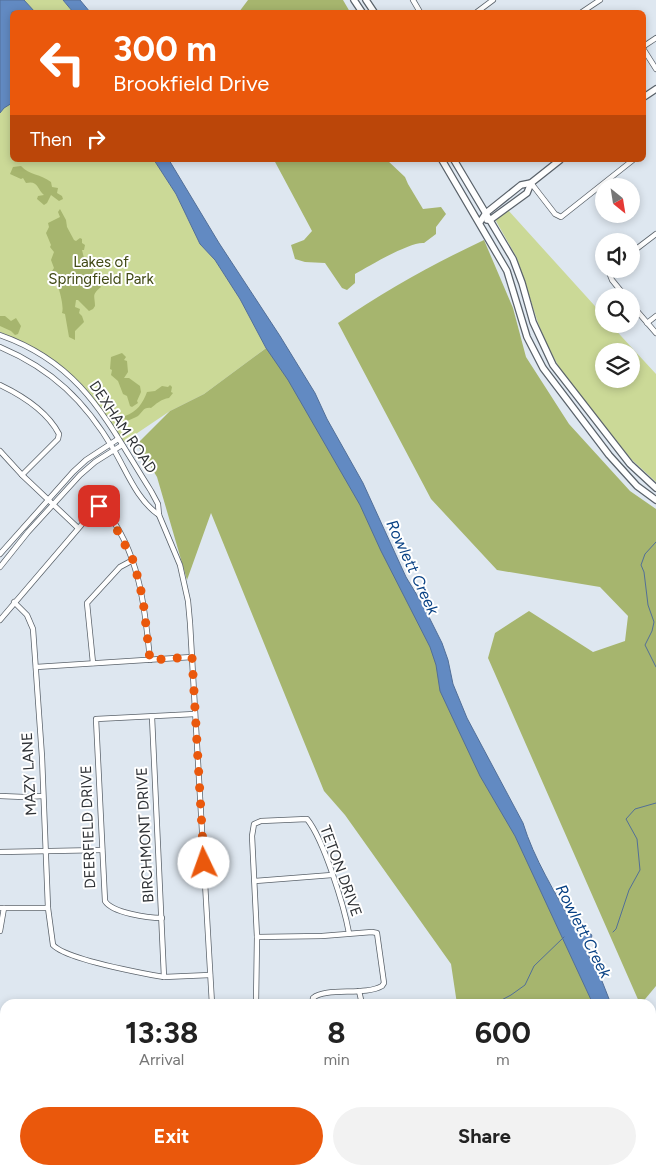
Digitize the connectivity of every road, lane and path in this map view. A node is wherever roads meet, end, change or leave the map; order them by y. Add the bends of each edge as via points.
1 (493, 0) edge
2 (600, 0) edge
3 (480, 10) edge
4 (585, 10) edge
5 (646, 53) edge
6 (656, 69) edge
7 (443, 162) edge
8 (455, 162) edge
9 (557, 162) edge
10 (630, 162) edge
11 (531, 183) junction
12 (486, 213) junction
13 (490, 220) junction
14 (480, 222) junction
15 (656, 234) edge
16 (640, 246) edge
17 (640, 315) edge
18 (656, 316) edge
19 (647, 323) junction
20 (656, 333) edge
21 (0, 335) edge
22 (0, 347) edge
23 (0, 385) edge
24 (118, 439) junction
25 (110, 444) junction
26 (122, 444) junction
27 (114, 450) junction
28 (0, 451) edge
29 (22, 475) junction
30 (656, 488) edge
31 (47, 499) junction
32 (656, 500) edge
33 (53, 504) junction
34 (159, 515) junction
35 (78, 528) junction
36 (0, 554) edge
37 (133, 560) junction
38 (0, 567) edge
39 (14, 602) junction
40 (0, 620) edge
41 (192, 657) junction
42 (150, 660) junction
43 (93, 663) junction
44 (36, 667) junction
45 (195, 714) junction
46 (152, 717) junction
47 (0, 796) edge
48 (43, 796) junction
49 (102, 850) junction
50 (0, 852) edge
51 (46, 852) junction
52 (332, 875) junction
53 (255, 881) junction
54 (2, 908) edge
55 (48, 908) junction
56 (162, 918) junction
57 (0, 931) edge
58 (349, 933) junction
59 (257, 937) junction
60 (210, 976) junction
61 (164, 977) junction
62 (359, 991) junction
63 (212, 999) edge
64 (256, 999) edge
65 (314, 999) edge
66 (361, 999) edge
67 (0, 1131) edge
68 (0, 1136) edge

1 - 3 street
2 - 4 street
5 - 6 street
7 - 14 main road
8 - 12 main road
9 - 11 main road
10 - 11 street via 560,217
11 - 12 main road via 521,186
11 - 13 main road via 527,193
12 - 13 main road
12 - 14 main road
13 - 14 main road
13 - 30 main road via 518,270 533,322 553,365 630,464
14 - 32 main road via 507,271 527,337 543,368 608,455 637,486
15 - 16 street
17 - 19 street
18 - 19 street
19 - 20 street
21 - 24 street, DEXHAM ROAD via 43,354 67,372 99,408
22 - 25 street, DEXHAM ROAD via 23,357 58,380 89,413
23 - 29 street via 26,399 45,415 59,434 58,439
24 - 25 street
24 - 26 street, DEXHAM ROAD
25 - 27 street, DEXHAM ROAD
25 - 31 street via 86,460
26 - 27 street
26 - 34 street, DEXHAM ROAD via 158,504
27 - 33 street via 80,475
27 - 34 street, DEXHAM ROAD via 143,501
28 - 29 street
29 - 31 street
31 - 33 street
31 - 36 street
33 - 35 street
33 - 38 street
34 - 41 street, DEXHAM ROAD via 180,565 188,601
35 - 37 street via 102,506
35 - 39 street
37 - 42 street via 143,600
37 - 43 street via 120,567 87,603
39 - 40 street
39 - 44 street, MAZY LANE via 31,622
41 - 42 street
41 - 45 street, DEXHAM ROAD
42 - 43 street
43 - 44 street
44 - 48 street, MAZY LANE
45 - 46 street
45 - 60 street, DEXHAM ROAD
46 - 49 street, DEERFIELD DRIVE via 96,720
46 - 56 street, BIRCHMONT DRIVE
47 - 48 street
48 - 51 street, MAZY LANE
49 - 51 street
49 - 56 street, DEERFIELD DRIVE via 103,892 107,905
50 - 51 street
51 - 55 street, MAZY LANE
52 - 53 street
52 - 53 street, TETON DRIVE via 319,839 307,820 261,821 254,824 252,836
52 - 58 street, TETON DRIVE
53 - 59 street
54 - 55 street
54 - 57 street
55 - 61 street, MAZY LANE via 51,941 57,950
56 - 61 street, BIRCHMONT DRIVE
58 - 59 street
58 - 62 street via 376,933 384,984 379,988
59 - 64 street
60 - 61 street
60 - 63 street, DEXHAM ROAD
62 - 65 street via 322,994
62 - 66 street
67 - 68 street

